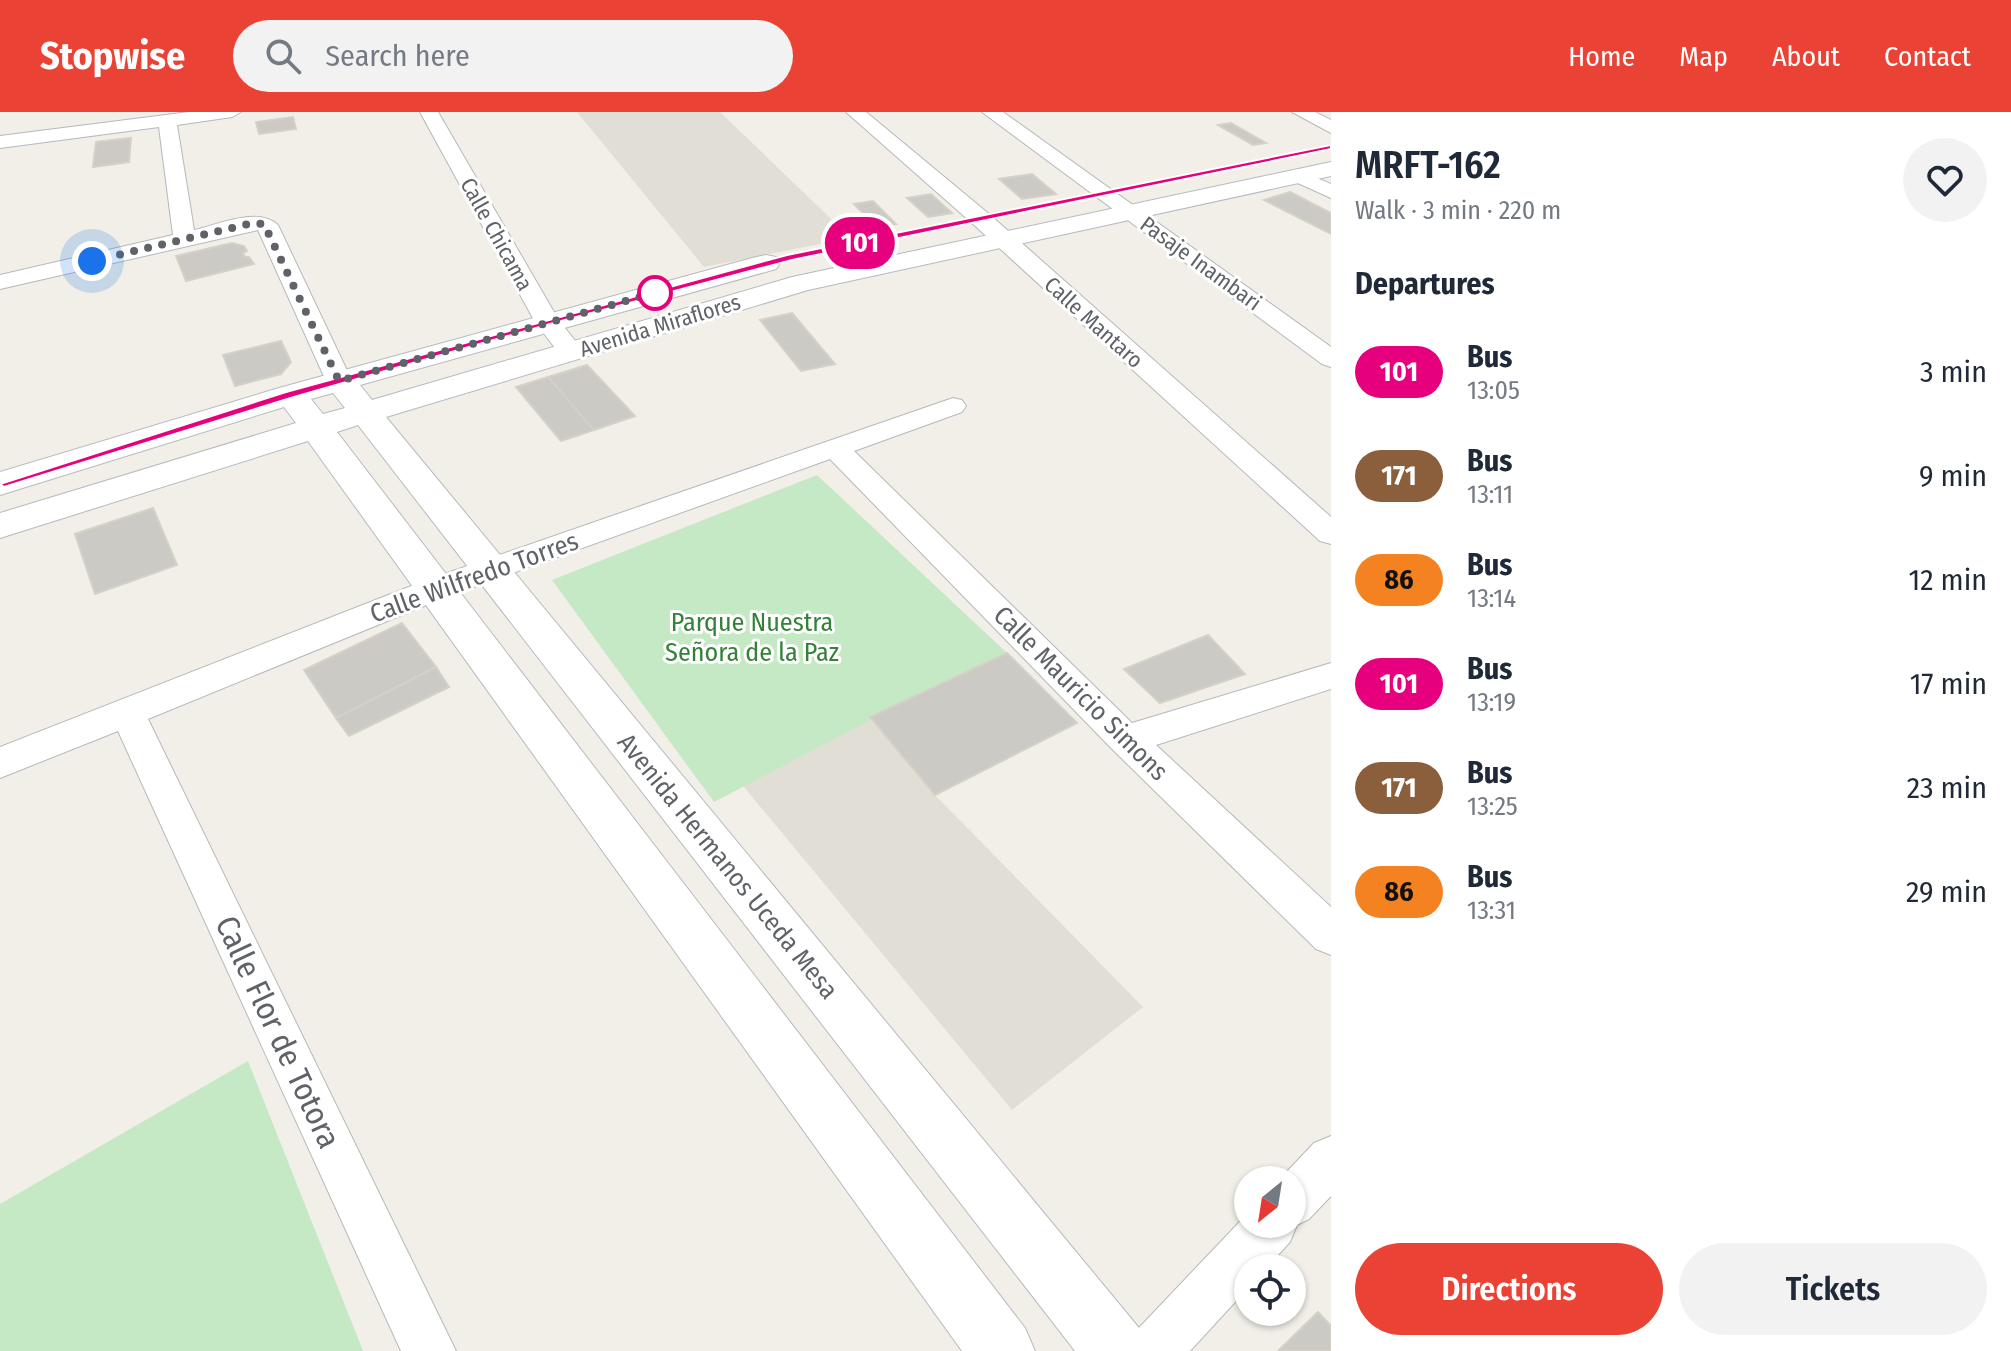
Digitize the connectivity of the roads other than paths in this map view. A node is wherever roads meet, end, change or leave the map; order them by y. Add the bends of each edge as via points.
1 (232, 112) edge
2 (429, 112) edge
3 (855, 112) edge
4 (991, 112) edge
5 (1301, 112) edge
6 (167, 120) junction
7 (1331, 127) edge
8 (0, 142) edge
9 (1331, 147) edge
10 (1331, 169) edge
11 (1298, 176) junction
12 (1331, 192) edge
13 (1105, 193) junction
14 (1131, 211) junction
15 (991, 229) junction
16 (185, 239) junction
17 (864, 242) dead end
18 (791, 257) dead end
19 (0, 282) edge
20 (547, 322) junction
21 (571, 352) junction
22 (1331, 359) edge
23 (352, 397) junction
24 (953, 406) dead end
25 (304, 411) junction
26 (835, 448) junction
27 (0, 484) edge
28 (0, 526) edge
29 (1331, 534) edge
30 (491, 570) junction
31 (435, 589) junction
32 (1331, 676) edge
33 (127, 712) junction
34 (1126, 740) junction
35 (0, 763) edge
36 (1331, 935) edge
37 (1331, 1160) edge
38 (1306, 1187) edge
39 (1259, 1238) edge
40 (429, 1351) edge
41 (1002, 1351) edge
42 (1116, 1351) edge
43 (1154, 1351) edge

1 - 6 street
2 - 20 street, Calle Chicama
3 - 15 street, Calle Mantaro
4 - 13 street, Pasaje Inambari
5 - 7 street
6 - 8 street
6 - 16 street
9 - 13 main road, Avenida Miraflores
10 - 11 main road, Avenida Miraflores
11 - 12 street
11 - 14 main road, Avenida Miraflores
13 - 14 street, Pasaje Inambari
13 - 15 main road, Avenida Miraflores
14 - 15 main road, Avenida Miraflores
14 - 22 street, Pasaje Inambari
15 - 17 main road, Avenida Miraflores
15 - 21 main road, Avenida Miraflores
15 - 29 street, Calle Mantaro
16 - 19 street
16 - 23 street via 264,224
18 - 20 main road, Avenida Miraflores
20 - 21 street, Calle Chicama
20 - 23 main road, Avenida Miraflores
21 - 23 main road, Avenida Miraflores
23 - 25 main road, Avenida Miraflores
23 - 30 main road, Avenida Hermanos Uceda Mesa
24 - 26 street, Calle Wilfredo Torres
25 - 27 main road, Avenida Miraflores
25 - 28 main road, Avenida Miraflores
25 - 31 main road
26 - 30 street, Calle Wilfredo Torres
26 - 34 street, Calle Mauricio Simons
30 - 31 street, Calle Wilfredo Torres
30 - 42 main road, Avenida Hermanos Uceda Mesa
31 - 33 street, Calle Wilfredo Torres
31 - 41 main road
32 - 34 street
33 - 35 street, Calle Wilfredo Torres
33 - 40 street, Calle Flor de Totora
34 - 36 street, Calle Mauricio Simons
37 - 38 street
39 - 43 street

